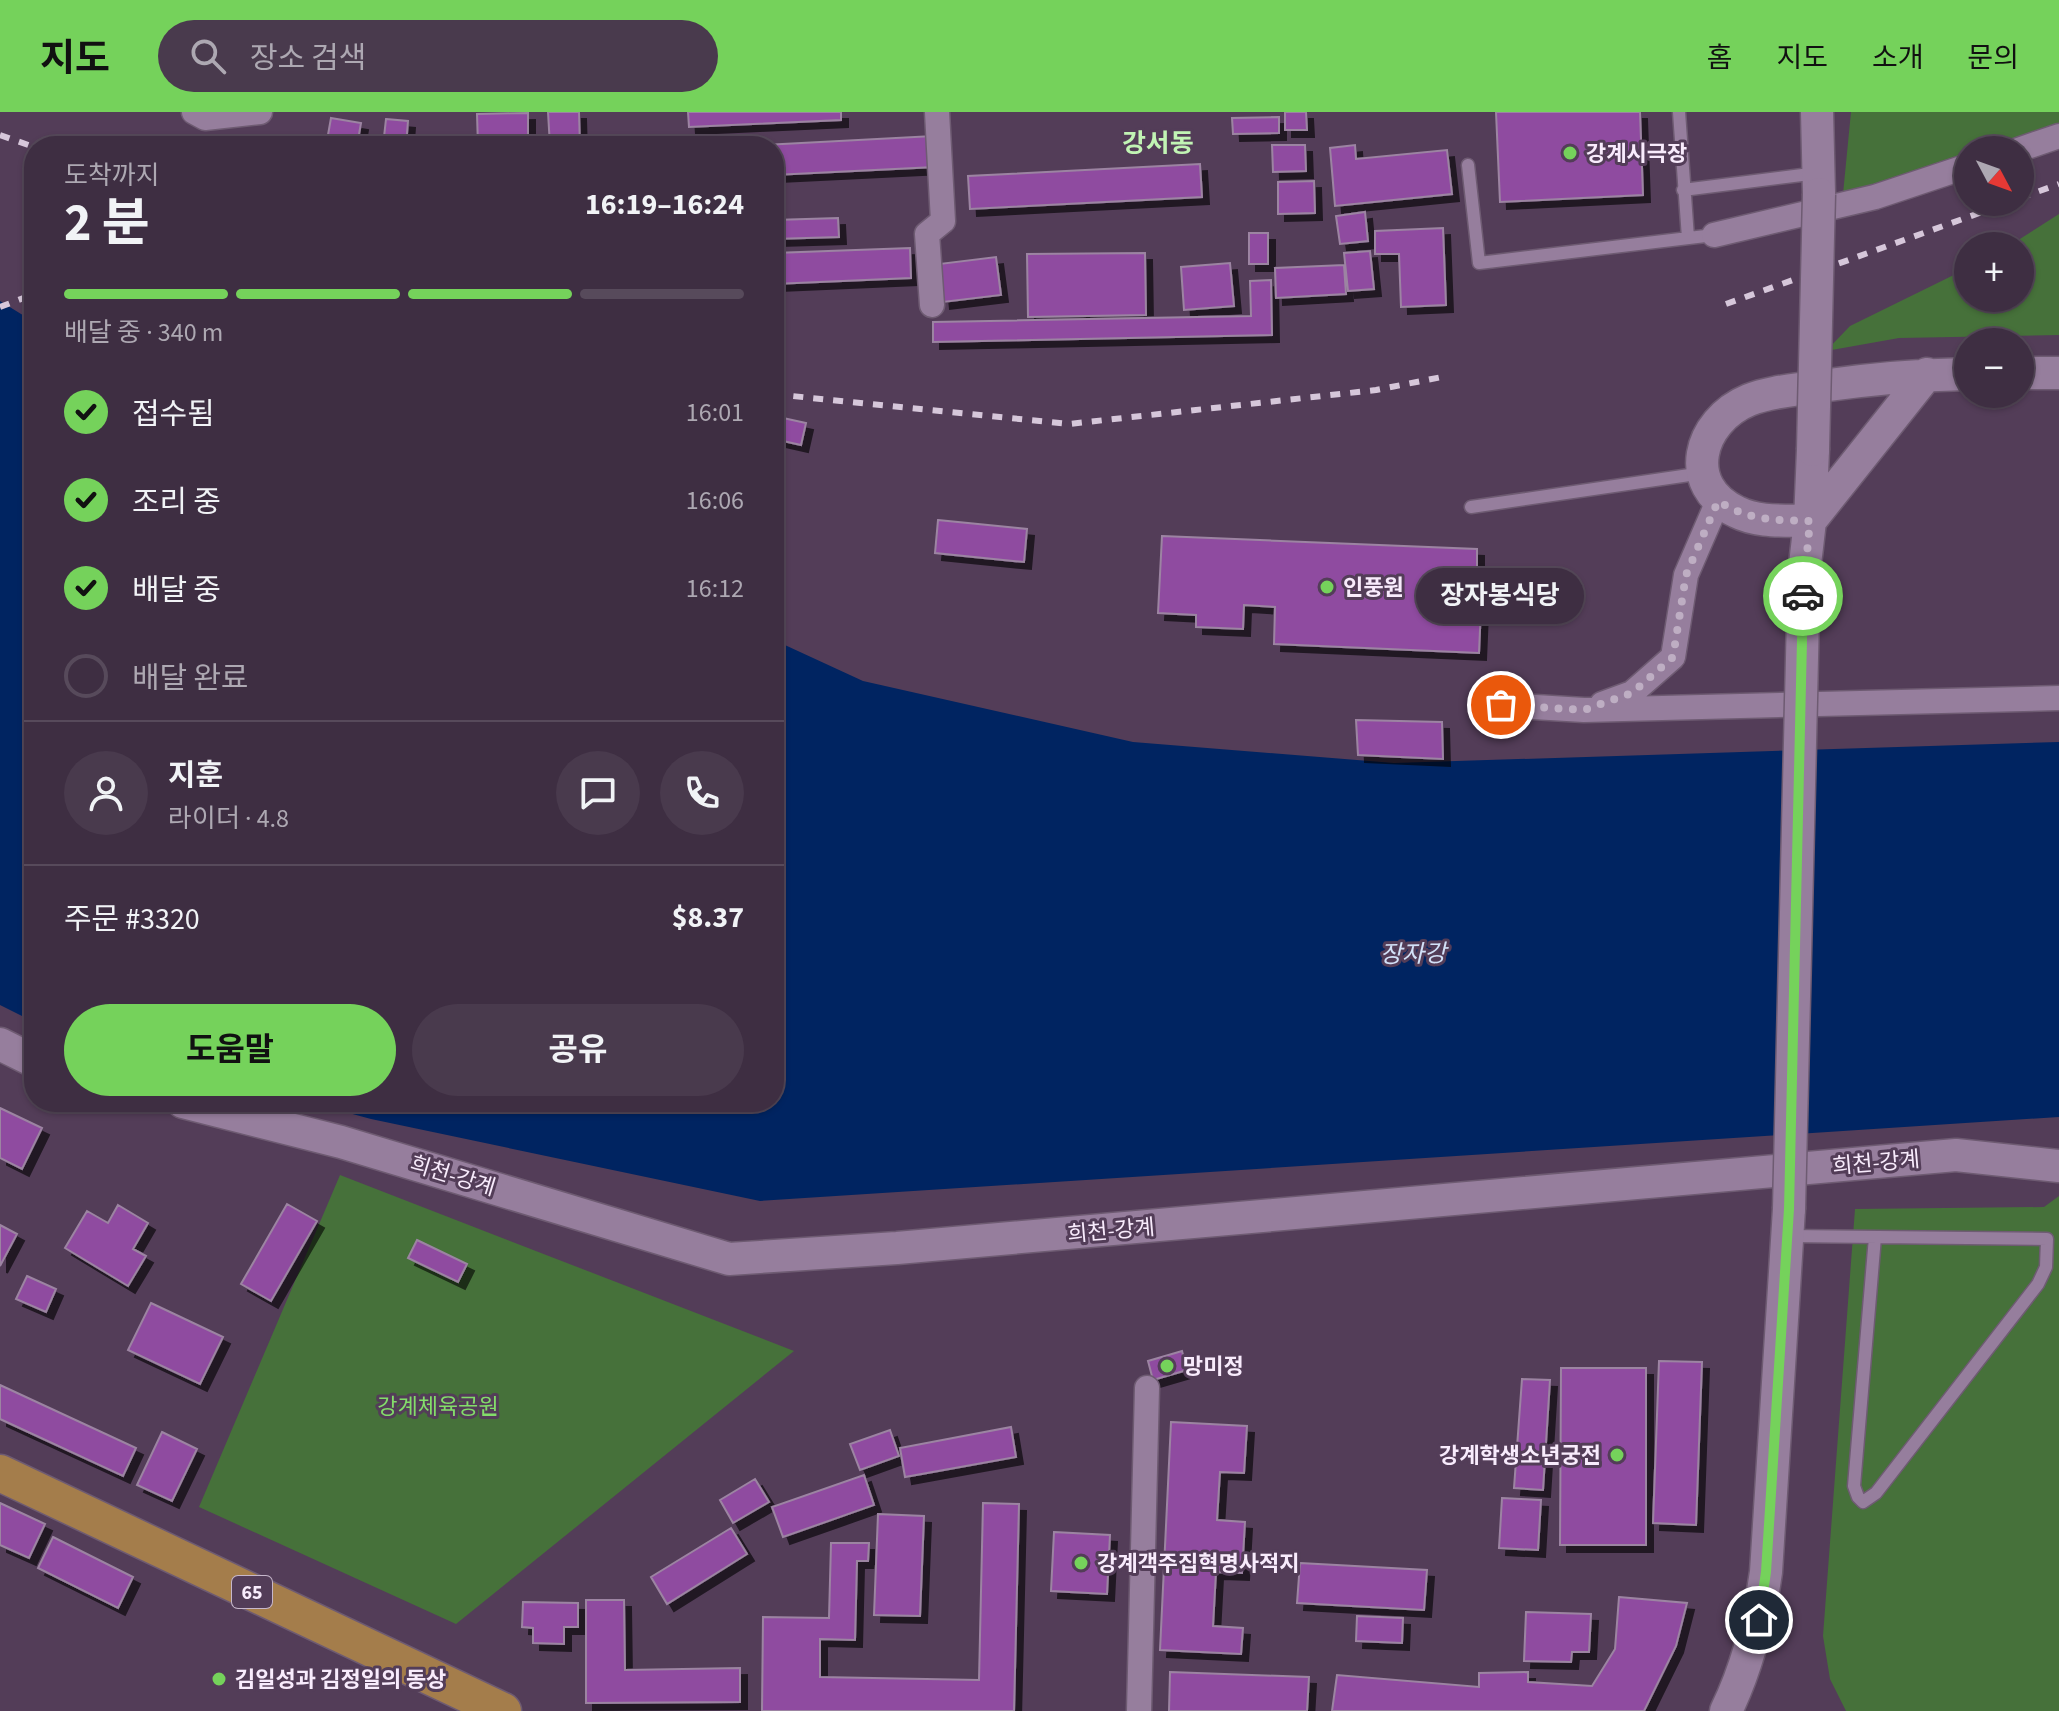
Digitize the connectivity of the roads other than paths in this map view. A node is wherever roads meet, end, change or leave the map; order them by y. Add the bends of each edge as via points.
1 (194, 112) edge
2 (260, 112) edge
3 (937, 112) edge
4 (1679, 112) edge
5 (1817, 112) edge
6 (2059, 136) edge
7 (2034, 145) edge
8 (1468, 165) dead end
9 (1954, 171) edge
10 (1818, 183) junction
11 (1683, 190) junction
12 (1714, 235) joint
13 (1688, 238) junction
14 (932, 305) dead end
15 (2034, 373) edge
16 (2059, 373) edge
17 (1927, 374) junction
18 (1954, 374) edge
19 (1710, 487) junction
20 (1471, 507) dead end
21 (1810, 521) junction
22 (2059, 698) edge
23 (1501, 705) dead end
24 (1584, 710) junction
25 (0, 1044) edge
26 (24, 1056) edge
27 (222, 1112) edge
28 (2059, 1166) edge
29 (1787, 1223) junction
30 (1875, 1237) junction
31 (1147, 1388) dead end
32 (0, 1473) edge
33 (503, 1711) edge
34 (1139, 1711) edge
35 (1726, 1711) edge

1 - 2 street via 205,118
3 - 14 street via 943,221 927,234
4 - 11 lane
5 - 10 main road
6 - 7 street
8 - 13 lane via 1479,263
9 - 12 street via 1875,197
10 - 11 lane
10 - 21 main road, bridge
11 - 13 lane
12 - 13 lane
15 - 16 main road
17 - 18 main road
17 - 19 main road via 1748,400 1710,430 1703,453
17 - 21 main road
19 - 20 lane
19 - 21 main road via 1739,514
19 - 24 street via 1686,575 1673,657 1632,693
21 - 29 main road, bridge via 1804,573
22 - 24 street
23 - 24 street
25 - 26 main road
27 - 28 main road, 희천-강계 via 341,1142 729,1259 1956,1155
29 - 30 lane
29 - 35 main road via 1766,1572 1759,1620
30 - 30 lane via 2047,1239 2046,1267 1876,1493 1863,1502 1854,1486
31 - 34 street
32 - 33 main road, 65

